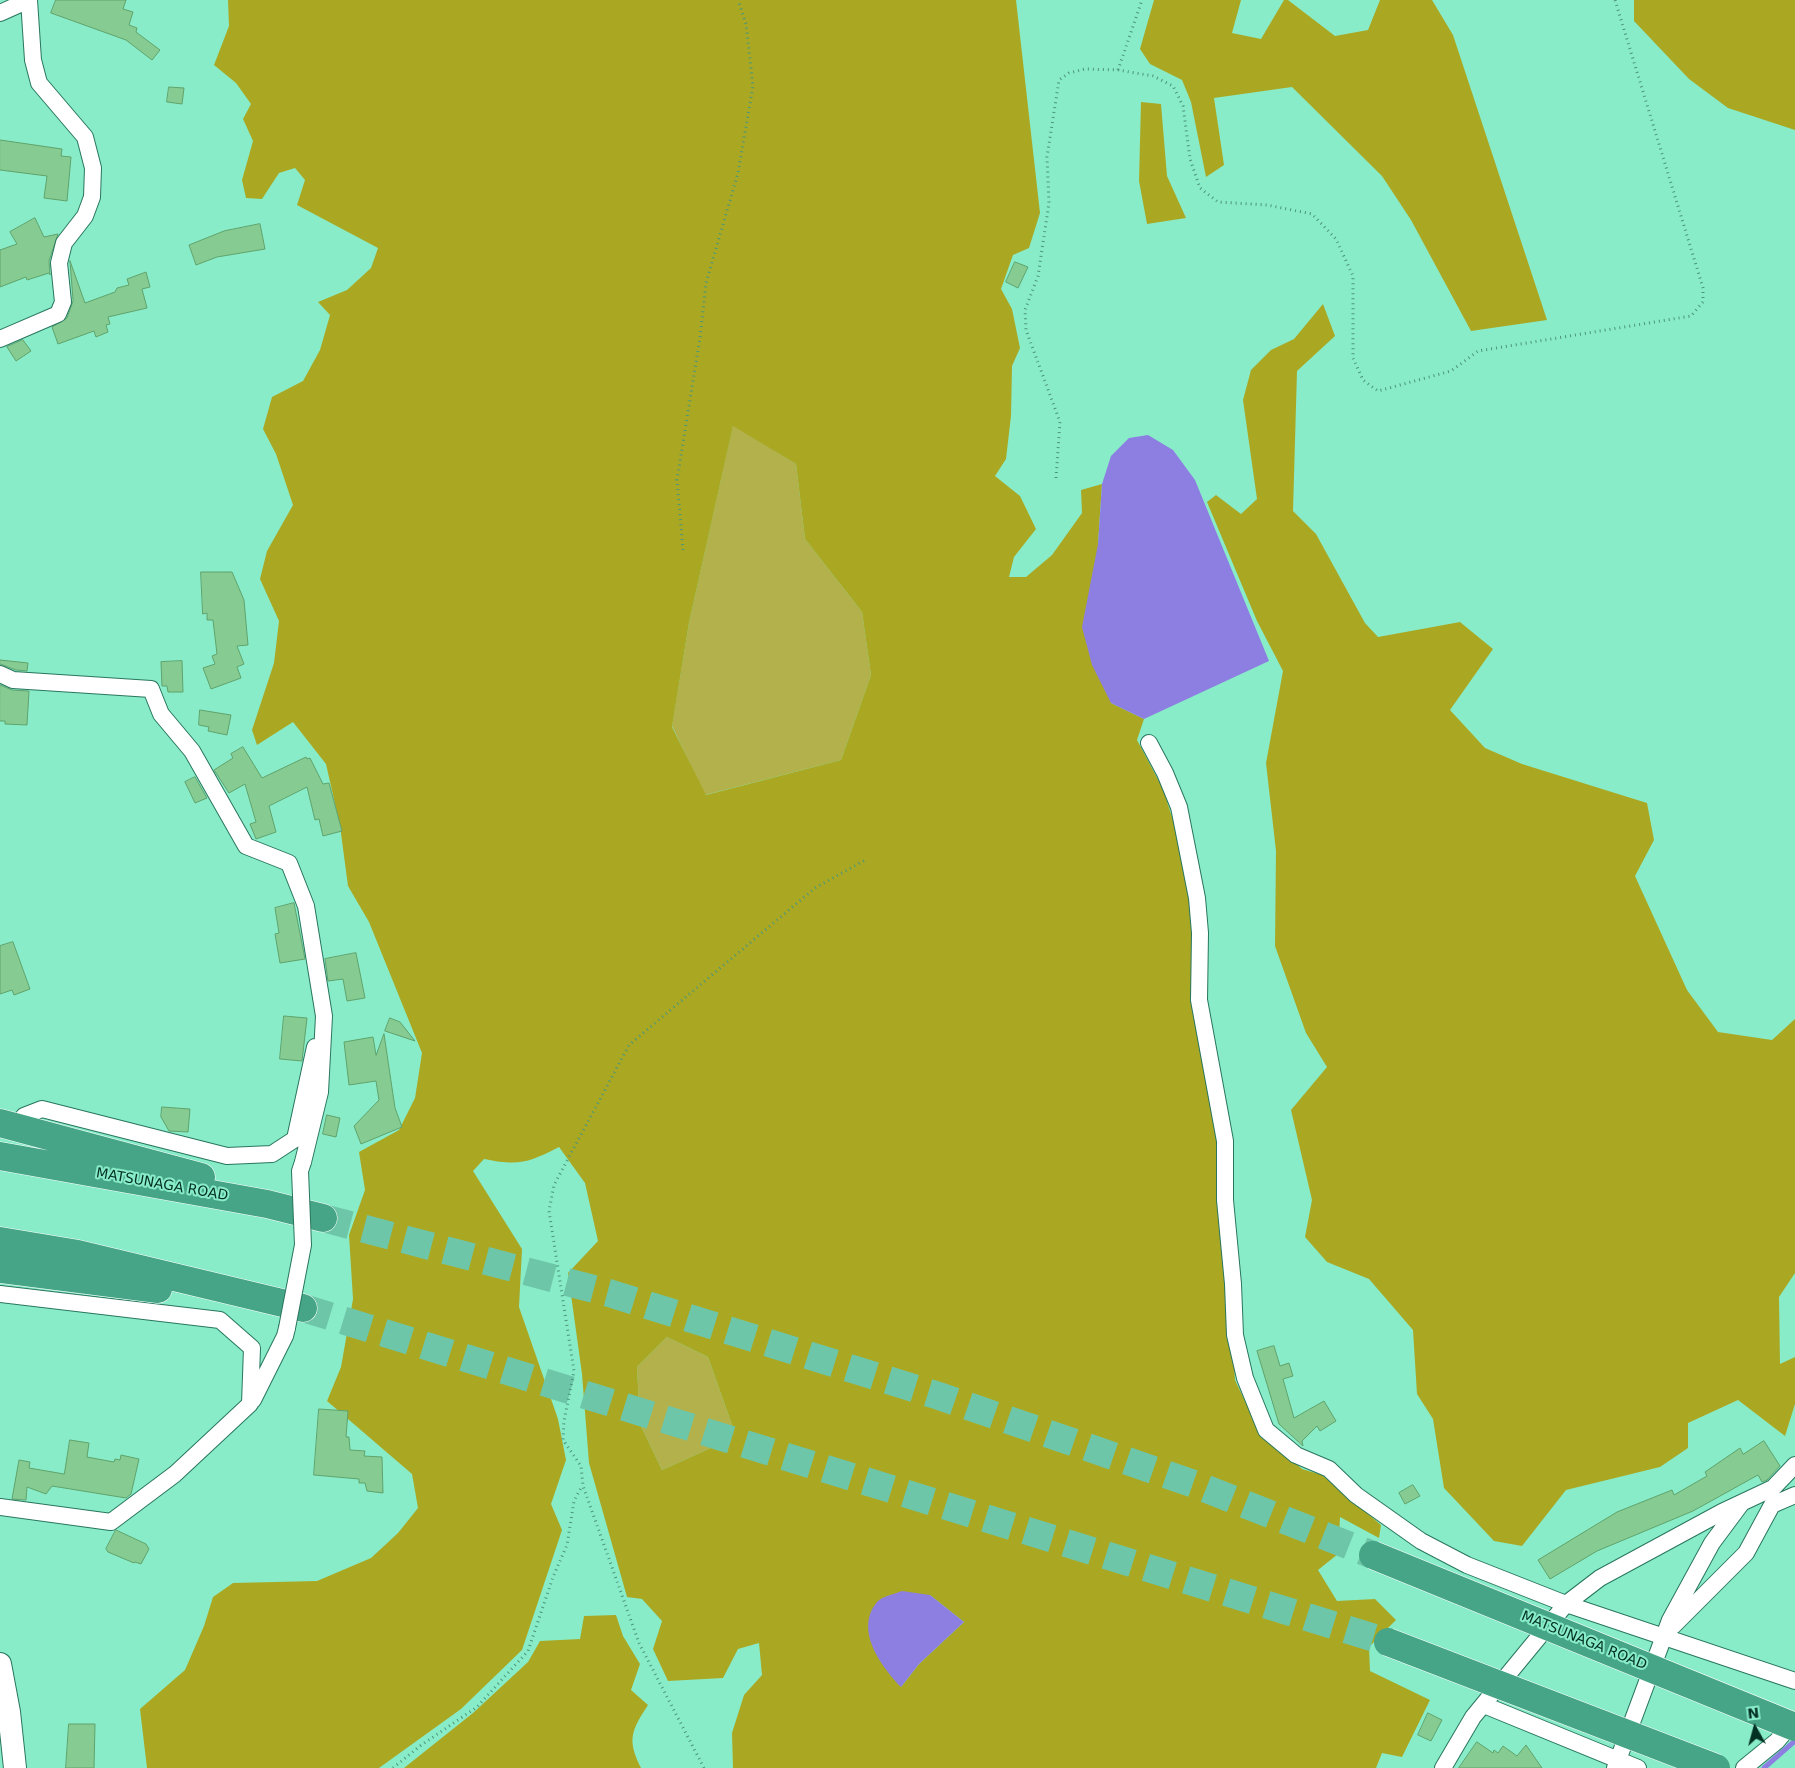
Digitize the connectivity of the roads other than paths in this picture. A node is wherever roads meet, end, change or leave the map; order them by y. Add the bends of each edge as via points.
1 (29, 0) edge
2 (0, 13) edge
3 (0, 339) edge
4 (0, 674) edge
5 (1149, 743) dead end
6 (317, 1055) junction
7 (8, 1126) edge
8 (0, 1156) edge
9 (267, 1204) junction
10 (323, 1218) tunnel mouth
11 (0, 1241) edge
12 (0, 1269) edge
13 (0, 1294) edge
14 (295, 1318) junction
15 (250, 1404) junction
16 (1795, 1465) edge
17 (1795, 1495) edge
18 (1741, 1504) junction
19 (0, 1507) edge
20 (1373, 1555) tunnel mouth
21 (1566, 1604) junction
22 (1662, 1636) junction
23 (1583, 1640) junction
24 (1388, 1642) tunnel mouth
25 (0, 1664) edge
26 (1795, 1681) edge
27 (1484, 1705) junction
28 (1795, 1709) edge
29 (1795, 1720) edge
30 (1795, 1726) edge
31 (1617, 1764) edge
32 (15, 1768) edge
33 (1443, 1768) edge
34 (1638, 1768) edge
35 (1716, 1768) edge
36 (1744, 1768) edge

1 - 2 street
1 - 3 street via 32,60 39,83 85,137 93,168 92,197 85,216 64,243 59,263 63,302 58,314
4 - 6 street via 13,680 151,689 161,714 192,751 246,846 289,863 306,906 324,1016
5 - 21 street via 1179,807 1197,898 1199,1000 1225,1141 1225,1200 1235,1335 1245,1378 1266,1430 1296,1455 1329,1469 1356,1495 1421,1541 1467,1565
6 - 7 street via 295,1138 272,1154 227,1156 42,1109
6 - 14 street, bridge via 320,1092 300,1172 303,1245
7 - 9 highway via 195,1174
8 - 9 highway, MATSUNAGA ROAD
9 - 10 highway, MATSUNAGA ROAD
11 - 14 highway via 78,1254
12 - 14 highway
13 - 15 street via 220,1320 252,1348
14 - 15 street
15 - 19 street via 175,1474 111,1522
16 - 18 street via 1773,1488
17 - 22 street via 1772,1504 1746,1553
18 - 21 street via 1600,1578
18 - 22 street via 1712,1544
20 - 23 highway, MATSUNAGA ROAD, bridge
21 - 22 street
21 - 27 street
22 - 26 street
22 - 31 street
23 - 28 highway, bridge
23 - 30 highway, MATSUNAGA ROAD, bridge
24 - 35 highway, bridge
25 - 32 main road
27 - 31 street
27 - 33 street via 1473,1717
29 - 36 street via 1777,1741
31 - 34 street

